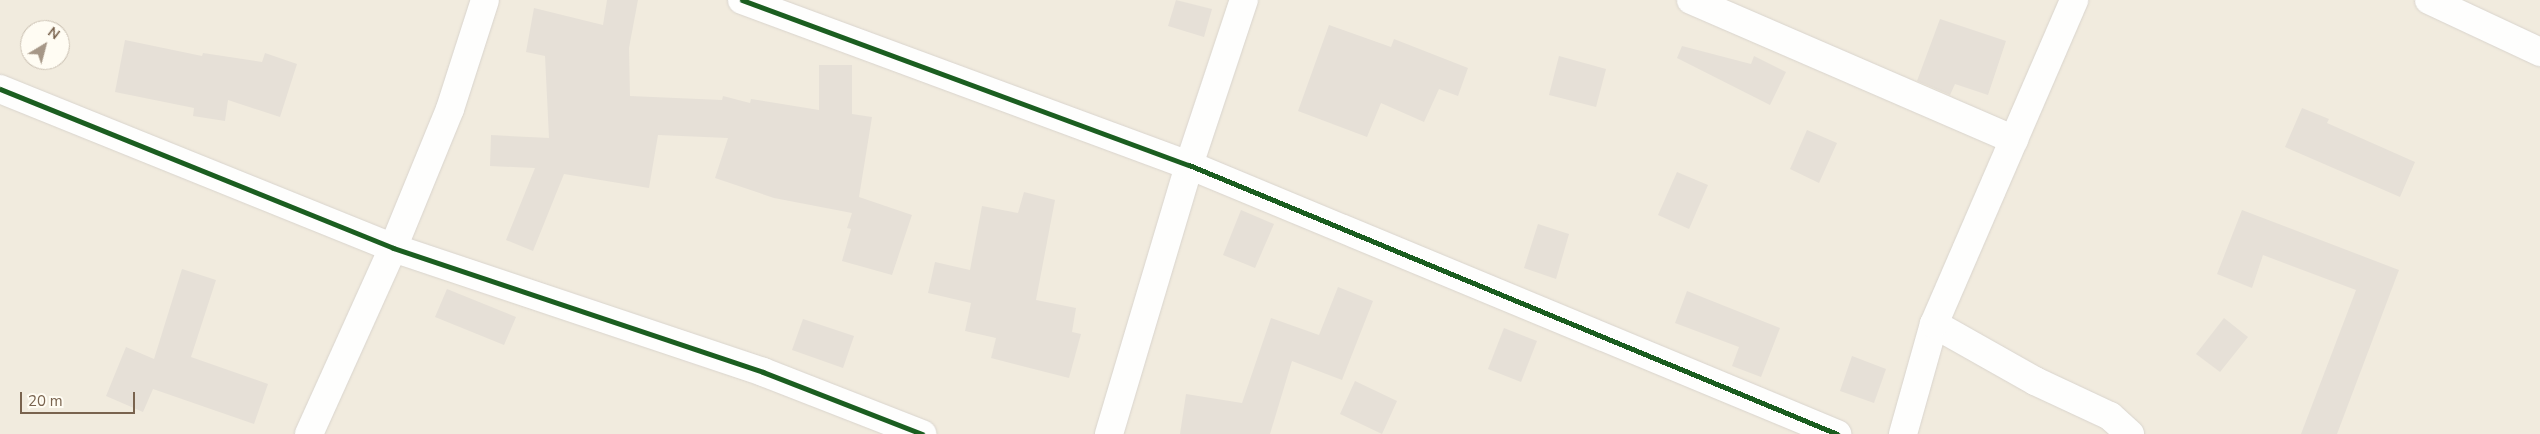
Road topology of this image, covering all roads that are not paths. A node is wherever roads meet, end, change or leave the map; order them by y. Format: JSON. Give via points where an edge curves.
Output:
{"nodes":[{"id":1,"x":485,"y":0,"type":"edge"},
{"id":2,"x":742,"y":0,"type":"edge"},
{"id":3,"x":1244,"y":0,"type":"edge"},
{"id":4,"x":1691,"y":0,"type":"edge"},
{"id":5,"x":2074,"y":0,"type":"edge"},
{"id":6,"x":2430,"y":0,"type":"edge"},
{"id":7,"x":2540,"y":52,"type":"edge"},
{"id":8,"x":0,"y":89,"type":"edge"},
{"id":9,"x":2014,"y":140,"type":"junction"},
{"id":10,"x":1189,"y":165,"type":"junction"},
{"id":11,"x":393,"y":248,"type":"junction"},
{"id":12,"x":1934,"y":324,"type":"junction"},
{"id":13,"x":308,"y":434,"type":"edge"},
{"id":14,"x":922,"y":434,"type":"edge"},
{"id":15,"x":1109,"y":434,"type":"edge"},
{"id":16,"x":1837,"y":434,"type":"edge"},
{"id":17,"x":1903,"y":434,"type":"edge"},
{"id":18,"x":2130,"y":434,"type":"edge"}],
"edges":[{"from":1,"to":11,"type":"street","via":[[450,109]]},
{"from":2,"to":10,"type":"street"},
{"from":3,"to":10,"type":"street"},
{"from":4,"to":9,"type":"street"},
{"from":5,"to":9,"type":"street"},
{"from":6,"to":7,"type":"street"},
{"from":8,"to":11,"type":"street"},
{"from":9,"to":12,"type":"street"},
{"from":10,"to":15,"type":"street"},
{"from":10,"to":16,"type":"street"},
{"from":11,"to":13,"type":"street"},
{"from":11,"to":14,"type":"street","via":[[763,372]]},
{"from":12,"to":17,"type":"street"},
{"from":12,"to":18,"type":"street","via":[[2035,381],[2110,416]]}]}
